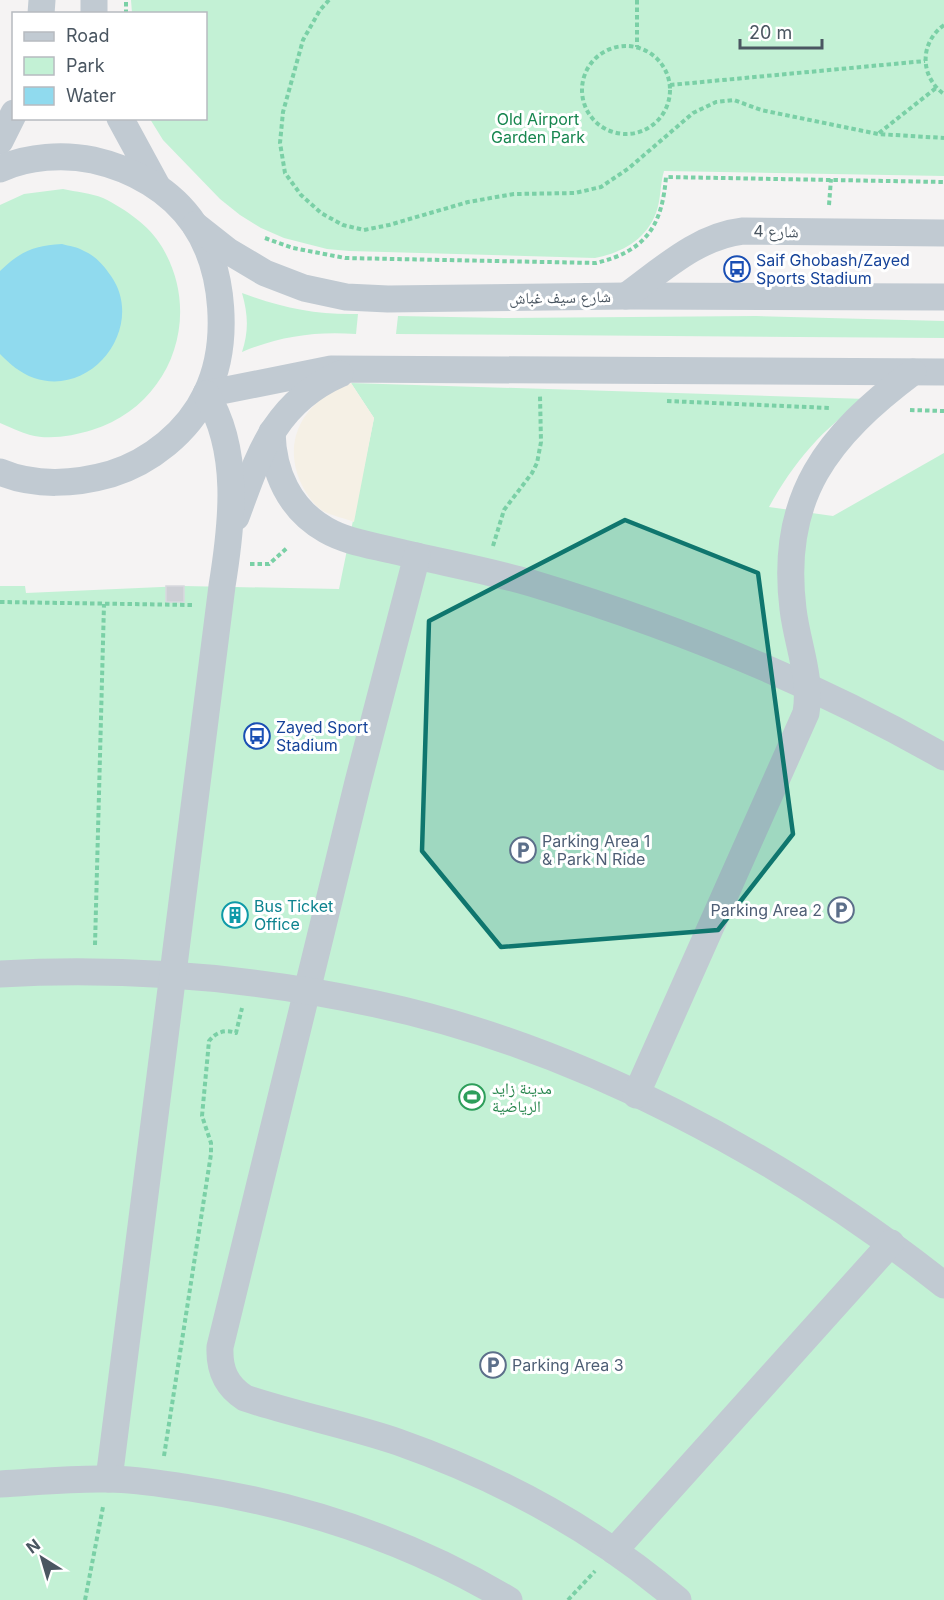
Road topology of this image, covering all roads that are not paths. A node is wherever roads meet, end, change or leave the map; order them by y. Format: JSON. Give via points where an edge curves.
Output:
{"nodes":[{"id":1,"x":12,"y":117,"type":"edge"},
{"id":2,"x":121,"y":120,"type":"edge"},
{"id":3,"x":0,"y":141,"type":"edge"},
{"id":4,"x":0,"y":169,"type":"edge"},
{"id":5,"x":157,"y":187,"type":"junction"},
{"id":6,"x":195,"y":225,"type":"junction"},
{"id":7,"x":944,"y":233,"type":"edge"},
{"id":8,"x":626,"y":296,"type":"junction"},
{"id":9,"x":944,"y":297,"type":"edge"},
{"id":10,"x":350,"y":369,"type":"junction"},
{"id":11,"x":913,"y":372,"type":"junction"},
{"id":12,"x":944,"y":372,"type":"edge"},
{"id":13,"x":206,"y":394,"type":"junction"},
{"id":14,"x":272,"y":432,"type":"junction"},
{"id":15,"x":0,"y":472,"type":"edge"},
{"id":16,"x":231,"y":529,"type":"junction"},
{"id":17,"x":417,"y":556,"type":"junction"},
{"id":18,"x":806,"y":687,"type":"junction"},
{"id":19,"x":944,"y":757,"type":"edge"},
{"id":20,"x":0,"y":974,"type":"edge"},
{"id":21,"x":172,"y":974,"type":"junction"},
{"id":22,"x":308,"y":990,"type":"junction"},
{"id":23,"x":636,"y":1095,"type":"junction"},
{"id":24,"x":891,"y":1244,"type":"junction"},
{"id":25,"x":944,"y":1285,"type":"edge"},
{"id":26,"x":109,"y":1479,"type":"junction"},
{"id":27,"x":0,"y":1484,"type":"edge"},
{"id":28,"x":614,"y":1551,"type":"junction"},
{"id":29,"x":509,"y":1600,"type":"edge"},
{"id":30,"x":678,"y":1600,"type":"edge"}],
"edges":[{"from":1,"to":3,"type":"street"},
{"from":2,"to":5,"type":"street"},
{"from":4,"to":5,"type":"street","via":[[30,159],[84,158],[110,164]]},
{"from":5,"to":6,"type":"street"},
{"from":6,"to":8,"type":"street","name":"شارع سيف غباش","via":[[228,252],[265,273],[304,288],[346,297]]},
{"from":6,"to":13,"type":"street","via":[[213,267],[220,303],[218,358]]},
{"from":7,"to":8,"type":"street","name":"شارع 4","via":[[728,232],[698,245]]},
{"from":8,"to":9,"type":"street","name":"شارع سيف غباش"},
{"from":10,"to":11,"type":"street"},
{"from":10,"to":13,"type":"street","via":[[313,372]]},
{"from":10,"to":14,"type":"street","via":[[314,388]]},
{"from":11,"to":12,"type":"street"},
{"from":11,"to":18,"type":"street","via":[[850,424],[808,484],[790,562],[793,613]]},
{"from":13,"to":15,"type":"street","via":[[171,440],[121,471],[64,483]]},
{"from":13,"to":16,"type":"street","via":[[228,447]]},
{"from":14,"to":16,"type":"street"},
{"from":14,"to":17,"type":"street","via":[[281,483],[301,511],[326,530],[350,540]]},
{"from":16,"to":21,"type":"street"},
{"from":17,"to":18,"type":"street","via":[[487,570],[566,594],[731,654]]},
{"from":17,"to":22,"type":"street"},
{"from":18,"to":19,"type":"street"},
{"from":18,"to":23,"type":"street","via":[[803,721]]},
{"from":20,"to":21,"type":"street","via":[[94,970]]},
{"from":21,"to":22,"type":"street"},
{"from":21,"to":26,"type":"street"},
{"from":22,"to":23,"type":"street","via":[[447,1022],[515,1044]]},
{"from":22,"to":28,"type":"street","via":[[220,1347],[220,1365],[227,1382],[245,1398],[397,1442],[454,1464],[509,1489]]},
{"from":23,"to":24,"type":"street","via":[[767,1163]]},
{"from":24,"to":25,"type":"street"},
{"from":24,"to":28,"type":"street"},
{"from":26,"to":27,"type":"street"},
{"from":26,"to":29,"type":"street","via":[[228,1494],[296,1510],[426,1557]]},
{"from":28,"to":30,"type":"street"}]}
